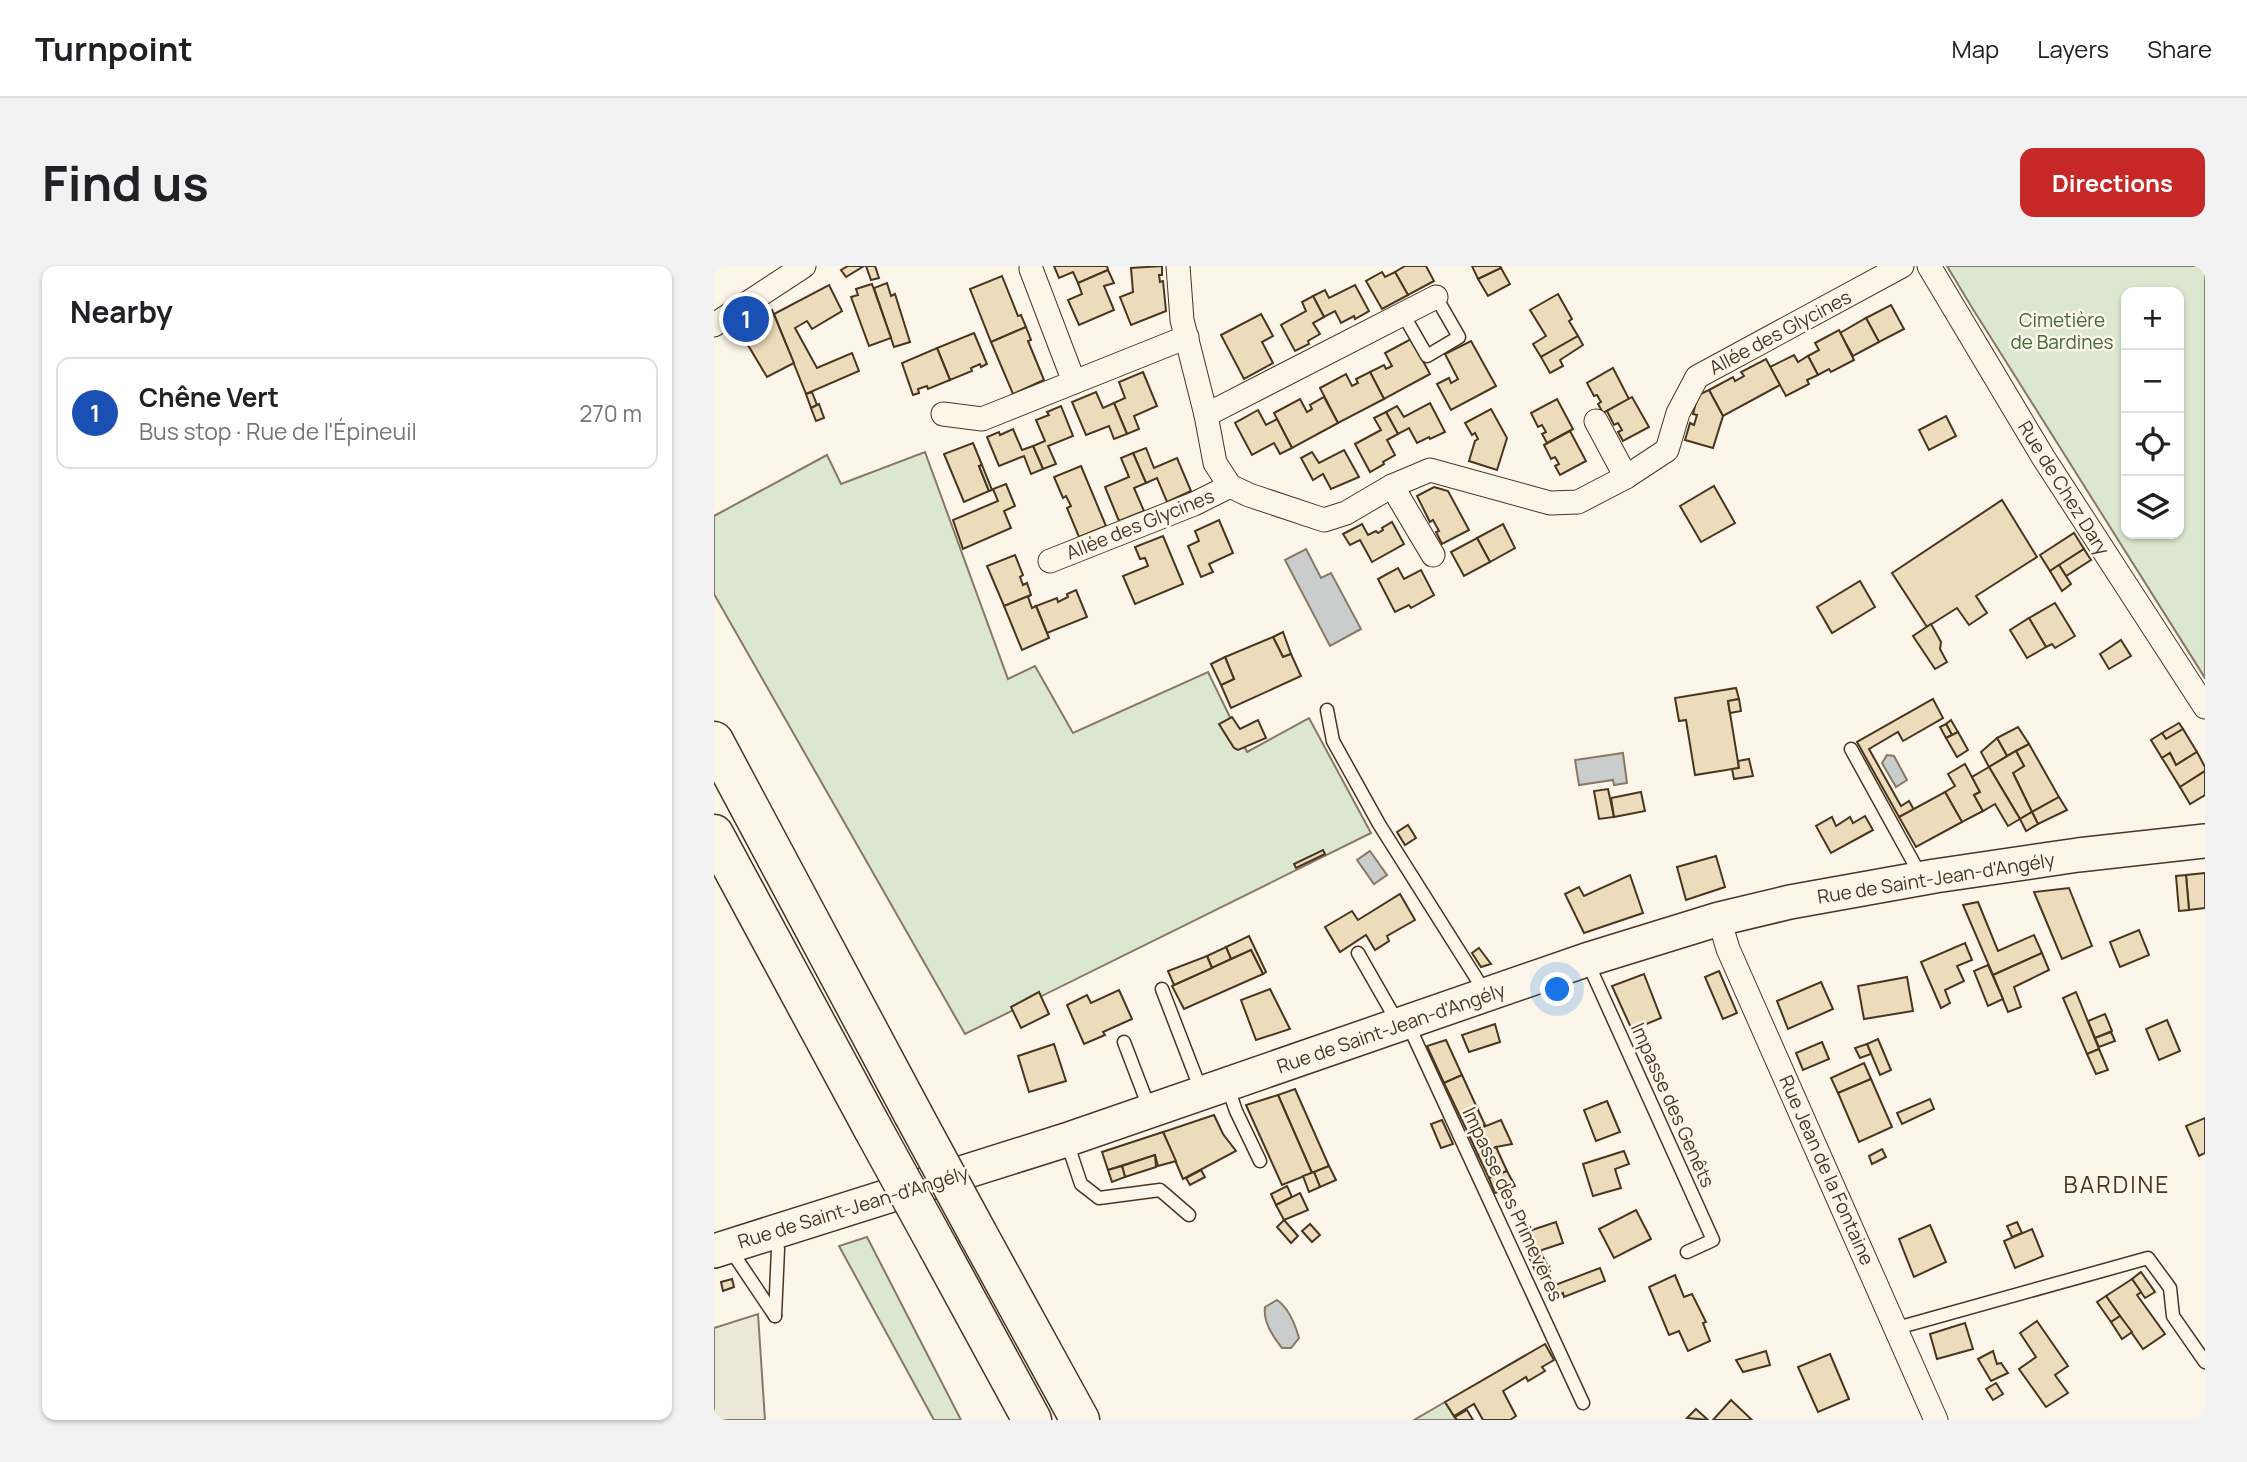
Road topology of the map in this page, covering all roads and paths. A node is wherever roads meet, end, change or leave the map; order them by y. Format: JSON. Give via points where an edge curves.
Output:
{"nodes":[{"id":1,"x":804,"y":266,"type":"edge"},
{"id":2,"x":1178,"y":266,"type":"edge"},
{"id":3,"x":1902,"y":266,"type":"edge"},
{"id":4,"x":1929,"y":266,"type":"edge"},
{"id":5,"x":1031,"y":269,"type":"dead end"},
{"id":6,"x":1436,"y":297,"type":"joint"},
{"id":7,"x":1403,"y":314,"type":"junction"},
{"id":8,"x":714,"y":325,"type":"edge"},
{"id":9,"x":1187,"y":337,"type":"junction"},
{"id":10,"x":1074,"y":382,"type":"junction"},
{"id":11,"x":943,"y":414,"type":"dead end"},
{"id":12,"x":1206,"y":415,"type":"junction"},
{"id":13,"x":1596,"y":421,"type":"dead end"},
{"id":14,"x":1626,"y":477,"type":"junction"},
{"id":15,"x":1230,"y":486,"type":"junction"},
{"id":16,"x":1392,"y":486,"type":"junction"},
{"id":17,"x":1433,"y":555,"type":"dead end"},
{"id":18,"x":1050,"y":561,"type":"dead end"},
{"id":19,"x":2205,"y":707,"type":"edge"},
{"id":20,"x":1327,"y":710,"type":"dead end"},
{"id":21,"x":714,"y":741,"type":"edge"},
{"id":22,"x":1851,"y":749,"type":"dead end"},
{"id":23,"x":714,"y":834,"type":"edge"},
{"id":24,"x":2205,"y":841,"type":"edge"},
{"id":25,"x":1922,"y":878,"type":"junction"},
{"id":26,"x":1718,"y":919,"type":"junction"},
{"id":27,"x":1358,"y":953,"type":"dead end"},
{"id":28,"x":1586,"y":960,"type":"junction"},
{"id":29,"x":1162,"y":989,"type":"dead end"},
{"id":30,"x":1486,"y":995,"type":"junction"},
{"id":31,"x":1403,"y":1024,"type":"junction"},
{"id":32,"x":1124,"y":1042,"type":"dead end"},
{"id":33,"x":1215,"y":1089,"type":"junction"},
{"id":34,"x":1150,"y":1112,"type":"junction"},
{"id":35,"x":1066,"y":1140,"type":"junction"},
{"id":36,"x":1261,"y":1161,"type":"dead end"},
{"id":37,"x":1189,"y":1215,"type":"dead end"},
{"id":38,"x":774,"y":1232,"type":"junction"},
{"id":39,"x":721,"y":1249,"type":"edge"},
{"id":40,"x":1687,"y":1252,"type":"dead end"},
{"id":41,"x":1897,"y":1328,"type":"junction"},
{"id":42,"x":2205,"y":1362,"type":"edge"},
{"id":43,"x":1583,"y":1403,"type":"dead end"},
{"id":44,"x":1032,"y":1420,"type":"edge"},
{"id":45,"x":1080,"y":1420,"type":"edge"},
{"id":46,"x":1936,"y":1420,"type":"edge"}],
"edges":[{"from":1,"to":8,"type":"street"},
{"from":2,"to":9,"type":"street","name":"Allée des Glycines"},
{"from":3,"to":14,"type":"street","name":"Allée des Glycines","via":[[1697,377],[1678,413],[1667,450]]},
{"from":4,"to":19,"type":"street","name":"Rue de Chez Dary","via":[[2043,457]]},
{"from":5,"to":10,"type":"street"},
{"from":6,"to":7,"type":"street"},
{"from":6,"to":7,"type":"lane","via":[[1459,337],[1427,356]]},
{"from":7,"to":12,"type":"street"},
{"from":9,"to":10,"type":"street"},
{"from":9,"to":12,"type":"street","name":"Allée des Glycines"},
{"from":10,"to":11,"type":"street","via":[[982,419]]},
{"from":12,"to":15,"type":"street","name":"Allée des Glycines","via":[[1215,463]]},
{"from":13,"to":14,"type":"street"},
{"from":14,"to":16,"type":"street","name":"Allée des Glycines","via":[[1578,502],[1550,503],[1430,470]]},
{"from":15,"to":16,"type":"street","name":"Allée des Glycines","via":[[1324,520],[1346,513]]},
{"from":15,"to":18,"type":"street","name":"Allée des Glycines"},
{"from":16,"to":17,"type":"street"},
{"from":20,"to":30,"type":"lane","via":[[1333,741],[1379,824]]},
{"from":21,"to":45,"type":"highway","bridge":true},
{"from":22,"to":25,"type":"lane"},
{"from":23,"to":44,"type":"highway","bridge":true},
{"from":24,"to":25,"type":"main road","name":"Rue de Saint-Jean-d'Angély"},
{"from":25,"to":26,"type":"main road","name":"Rue de Saint-Jean-d'Angély"},
{"from":26,"to":28,"type":"main road","name":"Rue de Saint-Jean-d'Angély"},
{"from":26,"to":41,"type":"street","name":"Rue Jean de la Fontaine"},
{"from":27,"to":31,"type":"lane","name":"Impasse des Primevères"},
{"from":28,"to":30,"type":"main road","name":"Rue de Saint-Jean-d'Angély"},
{"from":28,"to":40,"type":"lane","name":"Impasse des Genêts","via":[[1713,1240]]},
{"from":29,"to":33,"type":"lane"},
{"from":30,"to":31,"type":"main road","name":"Rue de Saint-Jean-d'Angély"},
{"from":31,"to":33,"type":"main road","name":"Rue de Saint-Jean-d'Angély"},
{"from":31,"to":43,"type":"lane","name":"Impasse des Primevères"},
{"from":32,"to":34,"type":"lane"},
{"from":33,"to":34,"type":"main road","name":"Rue de Saint-Jean-d'Angély"},
{"from":33,"to":36,"type":"lane","via":[[1237,1111]]},
{"from":34,"to":35,"type":"main road","name":"Rue de Saint-Jean-d'Angély"},
{"from":35,"to":37,"type":"lane","via":[[1081,1184],[1099,1198],[1160,1190]]},
{"from":35,"to":38,"type":"main road","name":"Rue de Saint-Jean-d'Angély"},
{"from":38,"to":39,"type":"main road","name":"Rue de Saint-Jean-d'Angély"},
{"from":38,"to":39,"type":"lane","via":[[778,1249],[775,1316]]},
{"from":41,"to":42,"type":"lane","via":[[2148,1258],[2170,1288],[2173,1317]]},
{"from":41,"to":46,"type":"street","name":"Rue Jean de la Fontaine"}]}
